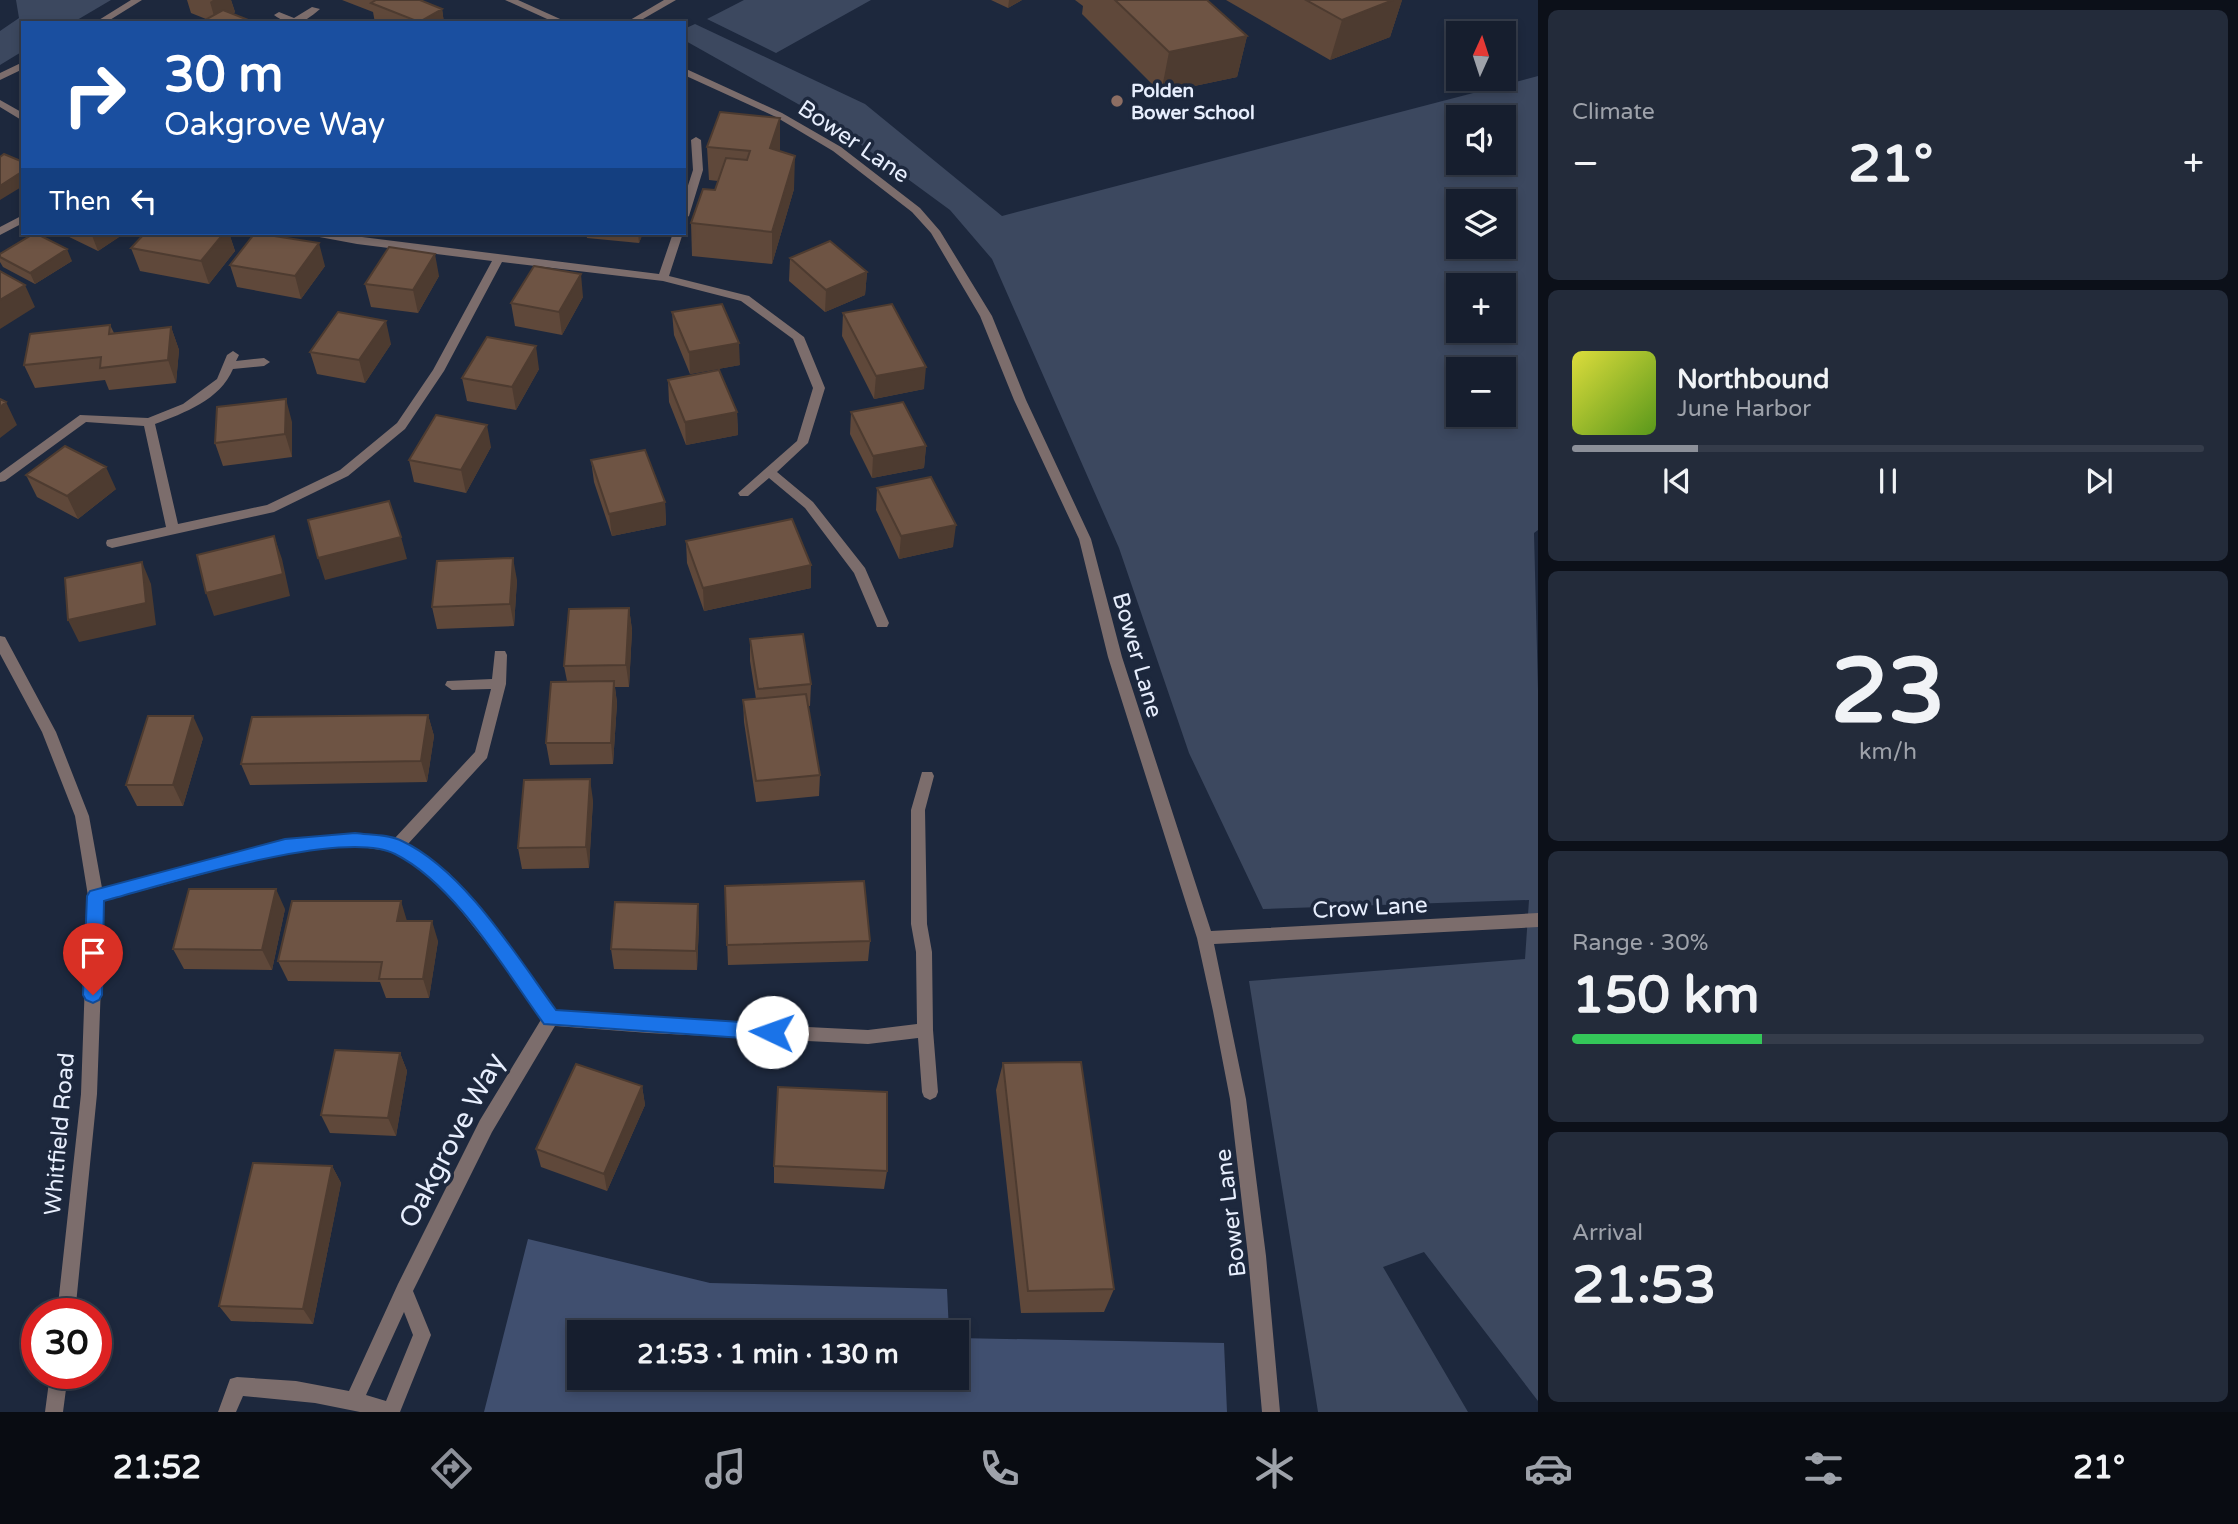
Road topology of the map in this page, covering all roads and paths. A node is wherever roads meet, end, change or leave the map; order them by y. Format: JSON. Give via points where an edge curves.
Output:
{"nodes":[{"id":1,"x":138,"y":0,"type":"edge"},
{"id":2,"x":510,"y":0,"type":"edge"},
{"id":3,"x":671,"y":0,"type":"edge"},
{"id":4,"x":315,"y":9,"type":"dead end"},
{"id":5,"x":279,"y":15,"type":"dead end"},
{"id":6,"x":101,"y":21,"type":"edge"},
{"id":7,"x":294,"y":21,"type":"edge"},
{"id":8,"x":297,"y":21,"type":"edge"},
{"id":9,"x":560,"y":21,"type":"edge"},
{"id":10,"x":633,"y":21,"type":"edge"},
{"id":11,"x":21,"y":66,"type":"edge"},
{"id":12,"x":686,"y":72,"type":"edge"},
{"id":13,"x":0,"y":77,"type":"edge"},
{"id":14,"x":0,"y":103,"type":"edge"},
{"id":15,"x":21,"y":117,"type":"edge"},
{"id":16,"x":696,"y":140,"type":"dead end"},
{"id":17,"x":686,"y":169,"type":"edge"},
{"id":18,"x":698,"y":170,"type":"junction"},
{"id":19,"x":686,"y":209,"type":"edge"},
{"id":20,"x":21,"y":220,"type":"edge"},
{"id":21,"x":0,"y":232,"type":"edge"},
{"id":22,"x":325,"y":235,"type":"edge"},
{"id":23,"x":677,"y":235,"type":"edge"},
{"id":24,"x":498,"y":259,"type":"junction"},
{"id":25,"x":663,"y":278,"type":"junction"},
{"id":26,"x":264,"y":362,"type":"dead end"},
{"id":27,"x":149,"y":422,"type":"junction"},
{"id":28,"x":769,"y":471,"type":"junction"},
{"id":29,"x":1,"y":478,"type":"edge"},
{"id":30,"x":744,"y":493,"type":"dead end"},
{"id":31,"x":173,"y":529,"type":"junction"},
{"id":32,"x":112,"y":543,"type":"dead end"},
{"id":33,"x":882,"y":623,"type":"dead end"},
{"id":34,"x":0,"y":641,"type":"edge"},
{"id":35,"x":500,"y":655,"type":"dead end"},
{"id":36,"x":499,"y":684,"type":"junction"},
{"id":37,"x":452,"y":685,"type":"dead end"},
{"id":38,"x":927,"y":776,"type":"dead end"},
{"id":39,"x":397,"y":846,"type":"junction"},
{"id":40,"x":96,"y":896,"type":"junction"},
{"id":41,"x":1538,"y":920,"type":"edge"},
{"id":42,"x":1205,"y":938,"type":"junction"},
{"id":43,"x":551,"y":1018,"type":"junction"},
{"id":44,"x":925,"y":1030,"type":"junction"},
{"id":45,"x":930,"y":1092,"type":"dead end"},
{"id":46,"x":404,"y":1290,"type":"junction"},
{"id":47,"x":68,"y":1298,"type":"edge"},
{"id":48,"x":57,"y":1389,"type":"edge"},
{"id":49,"x":355,"y":1399,"type":"junction"},
{"id":50,"x":54,"y":1412,"type":"edge"},
{"id":51,"x":227,"y":1412,"type":"edge"},
{"id":52,"x":1271,"y":1412,"type":"edge"}],
"edges":[{"from":1,"to":6,"type":"street"},
{"from":2,"to":9,"type":"street"},
{"from":3,"to":10,"type":"street"},
{"from":4,"to":8,"type":"street"},
{"from":5,"to":7,"type":"street"},
{"from":11,"to":13,"type":"street"},
{"from":12,"to":42,"type":"street","name":"Bower Lane","via":[[779,115],[838,149],[916,211],[958,267],[986,316],[1085,539],[1115,657]]},
{"from":14,"to":15,"type":"street"},
{"from":16,"to":18,"type":"street"},
{"from":17,"to":18,"type":"street"},
{"from":18,"to":19,"type":"street"},
{"from":20,"to":21,"type":"street"},
{"from":22,"to":24,"type":"street"},
{"from":23,"to":25,"type":"street"},
{"from":24,"to":25,"type":"street"},
{"from":24,"to":31,"type":"street","via":[[444,359],[401,426],[344,473],[270,509]]},
{"from":25,"to":28,"type":"street","via":[[745,298],[798,337],[819,388],[802,443]]},
{"from":26,"to":27,"type":"street","via":[[230,360],[222,381],[187,407]]},
{"from":27,"to":29,"type":"street","via":[[84,418]]},
{"from":27,"to":31,"type":"street"},
{"from":28,"to":30,"type":"street"},
{"from":28,"to":33,"type":"street","via":[[809,505],[860,571]]},
{"from":31,"to":32,"type":"street"},
{"from":34,"to":40,"type":"street","name":"Whitfield Road","via":[[49,732],[82,816]]},
{"from":35,"to":36,"type":"street"},
{"from":36,"to":37,"type":"street"},
{"from":36,"to":39,"type":"street","via":[[482,754]]},
{"from":38,"to":44,"type":"street","via":[[918,810]]},
{"from":39,"to":40,"type":"street","via":[[355,840],[285,846]]},
{"from":39,"to":43,"type":"street","via":[[444,878]]},
{"from":40,"to":47,"type":"street","name":"Whitfield Road","via":[[89,1094]]},
{"from":41,"to":42,"type":"street","name":"Crow Lane"},
{"from":42,"to":52,"type":"street","name":"Bower Lane","via":[[1238,1099]]},
{"from":43,"to":44,"type":"street","via":[[868,1037]]},
{"from":43,"to":46,"type":"street","name":"Oakgrove Way","via":[[486,1126]]},
{"from":44,"to":45,"type":"street"},
{"from":46,"to":49,"type":"street","name":"Oakgrove Way"},
{"from":46,"to":49,"type":"street","via":[[422,1335],[391,1412]]},
{"from":48,"to":50,"type":"street"},
{"from":49,"to":51,"type":"street","via":[[237,1386]]}]}
